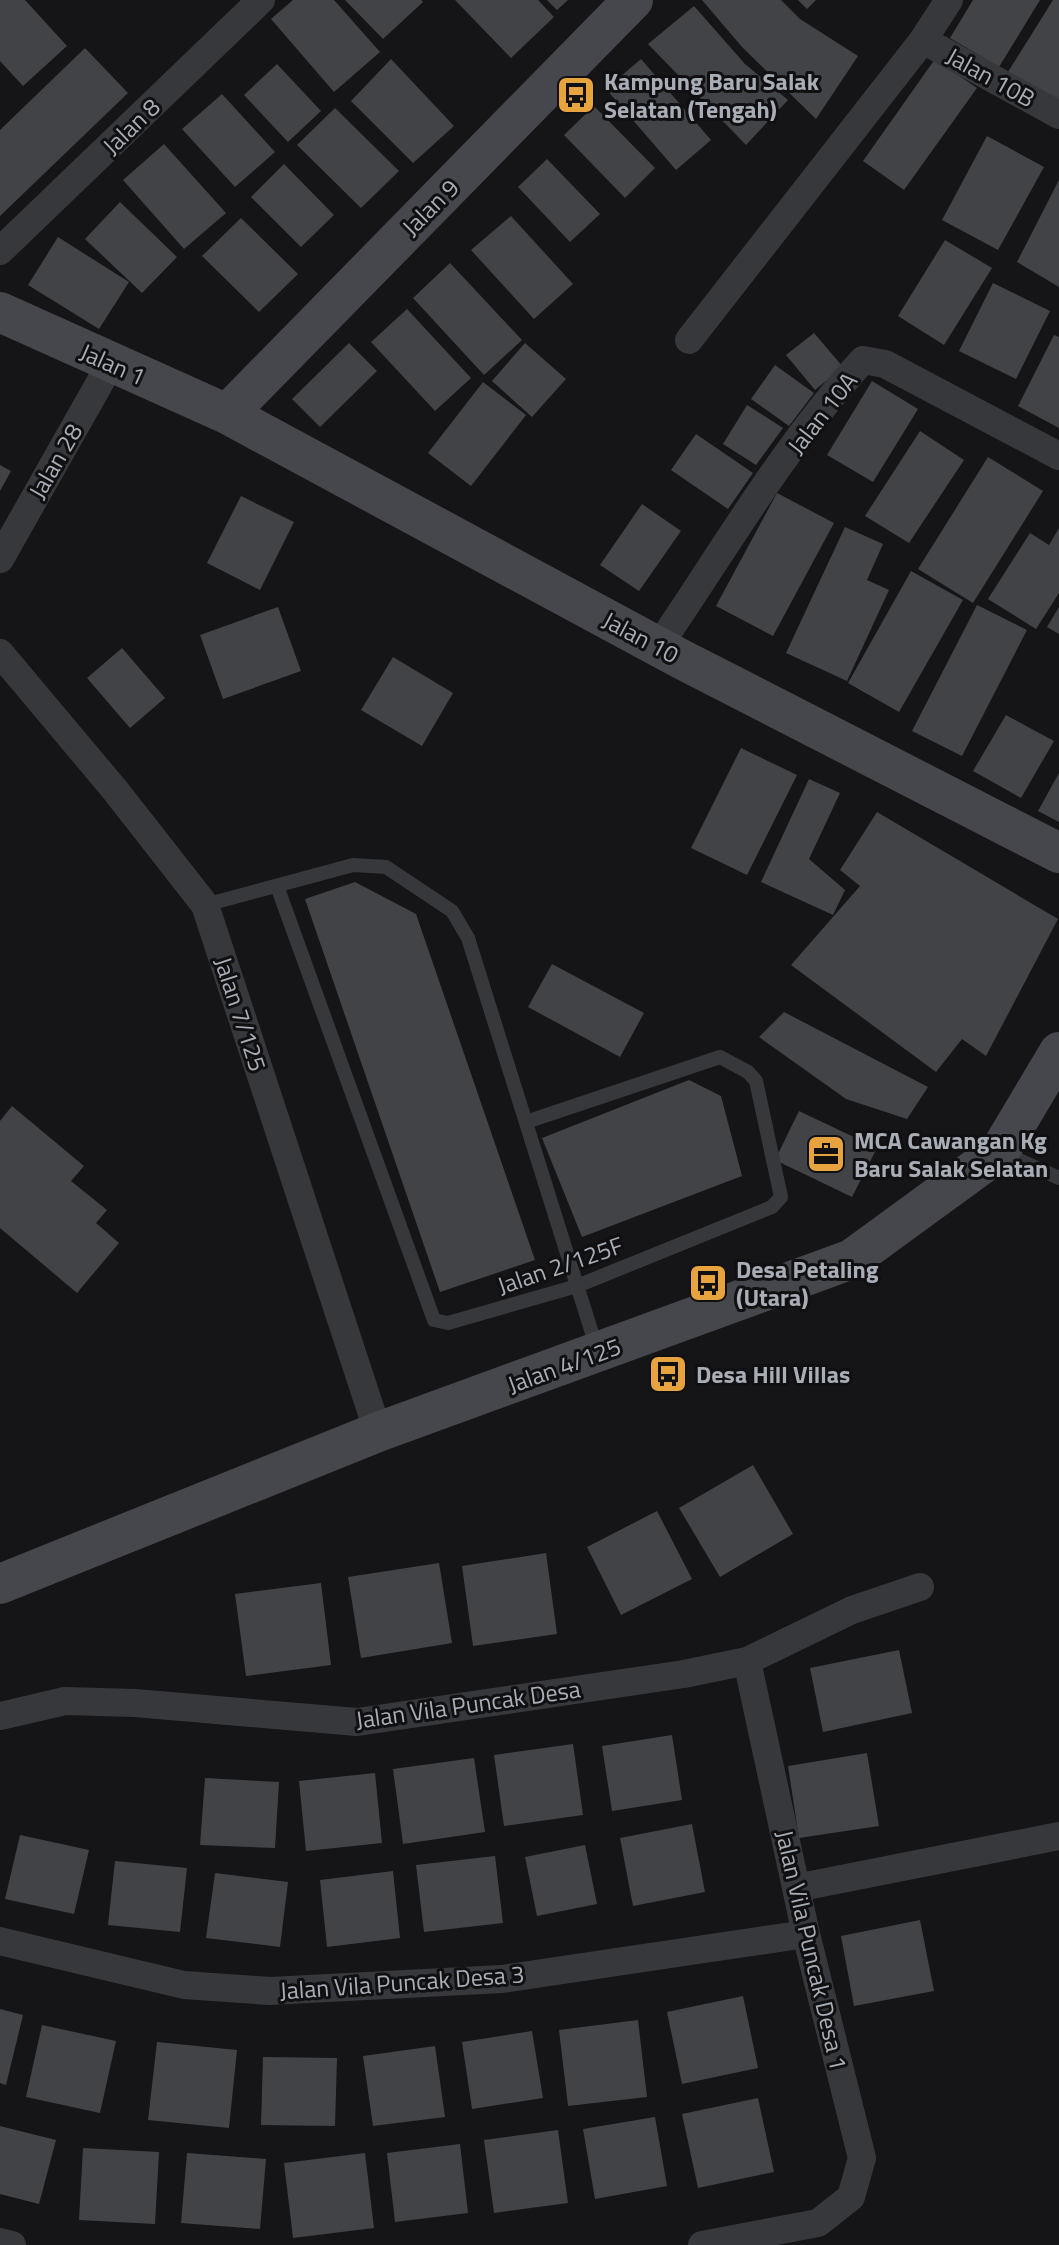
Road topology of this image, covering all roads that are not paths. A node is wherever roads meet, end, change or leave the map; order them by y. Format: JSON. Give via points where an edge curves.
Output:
{"nodes":[{"id":1,"x":261,"y":0,"type":"edge"},
{"id":2,"x":633,"y":0,"type":"edge"},
{"id":3,"x":949,"y":0,"type":"edge"},
{"id":4,"x":923,"y":40,"type":"junction"},
{"id":5,"x":1059,"y":115,"type":"edge"},
{"id":6,"x":0,"y":251,"type":"edge"},
{"id":7,"x":0,"y":312,"type":"edge"},
{"id":8,"x":689,"y":340,"type":"dead end"},
{"id":9,"x":111,"y":363,"type":"junction"},
{"id":10,"x":227,"y":414,"type":"junction"},
{"id":11,"x":1059,"y":456,"type":"edge"},
{"id":12,"x":0,"y":559,"type":"edge"},
{"id":13,"x":658,"y":647,"type":"junction"},
{"id":14,"x":0,"y":653,"type":"edge"},
{"id":15,"x":1059,"y":853,"type":"edge"},
{"id":16,"x":277,"y":886,"type":"junction"},
{"id":17,"x":205,"y":905,"type":"junction"},
{"id":18,"x":1059,"y":1052,"type":"edge"},
{"id":19,"x":526,"y":1122,"type":"junction"},
{"id":20,"x":1000,"y":1151,"type":"junction"},
{"id":21,"x":1059,"y":1178,"type":"edge"},
{"id":22,"x":577,"y":1286,"type":"junction"},
{"id":23,"x":598,"y":1353,"type":"junction"},
{"id":24,"x":378,"y":1432,"type":"junction"},
{"id":25,"x":0,"y":1584,"type":"edge"},
{"id":26,"x":920,"y":1587,"type":"dead end"},
{"id":27,"x":747,"y":1661,"type":"junction"},
{"id":28,"x":0,"y":1716,"type":"edge"},
{"id":29,"x":1059,"y":1836,"type":"edge"},
{"id":30,"x":796,"y":1888,"type":"junction"},
{"id":31,"x":806,"y":1934,"type":"junction"},
{"id":32,"x":0,"y":1941,"type":"edge"},
{"id":33,"x":0,"y":2242,"type":"edge"},
{"id":34,"x":12,"y":2245,"type":"edge"},
{"id":35,"x":702,"y":2245,"type":"edge"}],
"edges":[{"from":1,"to":6,"type":"street","name":"Jalan 8"},
{"from":2,"to":10,"type":"street","name":"Jalan 9"},
{"from":3,"to":4,"type":"street"},
{"from":4,"to":5,"type":"street","name":"Jalan 10B"},
{"from":4,"to":8,"type":"street"},
{"from":7,"to":9,"type":"street","name":"Jalan 1"},
{"from":9,"to":10,"type":"street","name":"Jalan 1"},
{"from":9,"to":12,"type":"street","name":"Jalan 28"},
{"from":10,"to":13,"type":"street","name":"Jalan 10"},
{"from":11,"to":13,"type":"street","name":"Jalan 10A","via":[[885,364],[863,360],[794,445]]},
{"from":13,"to":15,"type":"street","name":"Jalan 10"},
{"from":14,"to":17,"type":"street","name":"Jalan 7/125"},
{"from":16,"to":17,"type":"lane"},
{"from":16,"to":19,"type":"lane","via":[[353,865],[386,867],[452,911],[468,938]]},
{"from":16,"to":22,"type":"lane","name":"Jalan 2/125F","via":[[434,1320],[448,1323]]},
{"from":17,"to":24,"type":"street","name":"Jalan 7/125"},
{"from":18,"to":20,"type":"street","name":"Jalan 4/125"},
{"from":19,"to":22,"type":"lane"},
{"from":19,"to":22,"type":"lane","name":"Jalan 2/125F","via":[[714,1058],[748,1072],[756,1081],[781,1191],[778,1203]]},
{"from":20,"to":21,"type":"lane"},
{"from":20,"to":23,"type":"street","name":"Jalan 4/125","via":[[852,1259]]},
{"from":22,"to":23,"type":"lane"},
{"from":23,"to":24,"type":"street","name":"Jalan 4/125"},
{"from":24,"to":25,"type":"street","name":"Jalan 4/125"},
{"from":26,"to":27,"type":"street","name":"Jalan Vila Puncak Desa","via":[[852,1610]]},
{"from":27,"to":28,"type":"street","name":"Jalan Vila Puncak Desa","via":[[357,1722],[65,1701]]},
{"from":27,"to":30,"type":"street","name":"Jalan Vila Puncak Desa 1"},
{"from":29,"to":30,"type":"street"},
{"from":30,"to":31,"type":"street","name":"Jalan Vila Puncak Desa 1"},
{"from":31,"to":32,"type":"street","name":"Jalan Vila Puncak Desa 3","via":[[502,1979],[270,1991],[184,1985]]},
{"from":31,"to":35,"type":"street","name":"Jalan Vila Puncak Desa 1","via":[[862,2158],[851,2197],[818,2223]]},
{"from":33,"to":34,"type":"street"}]}
